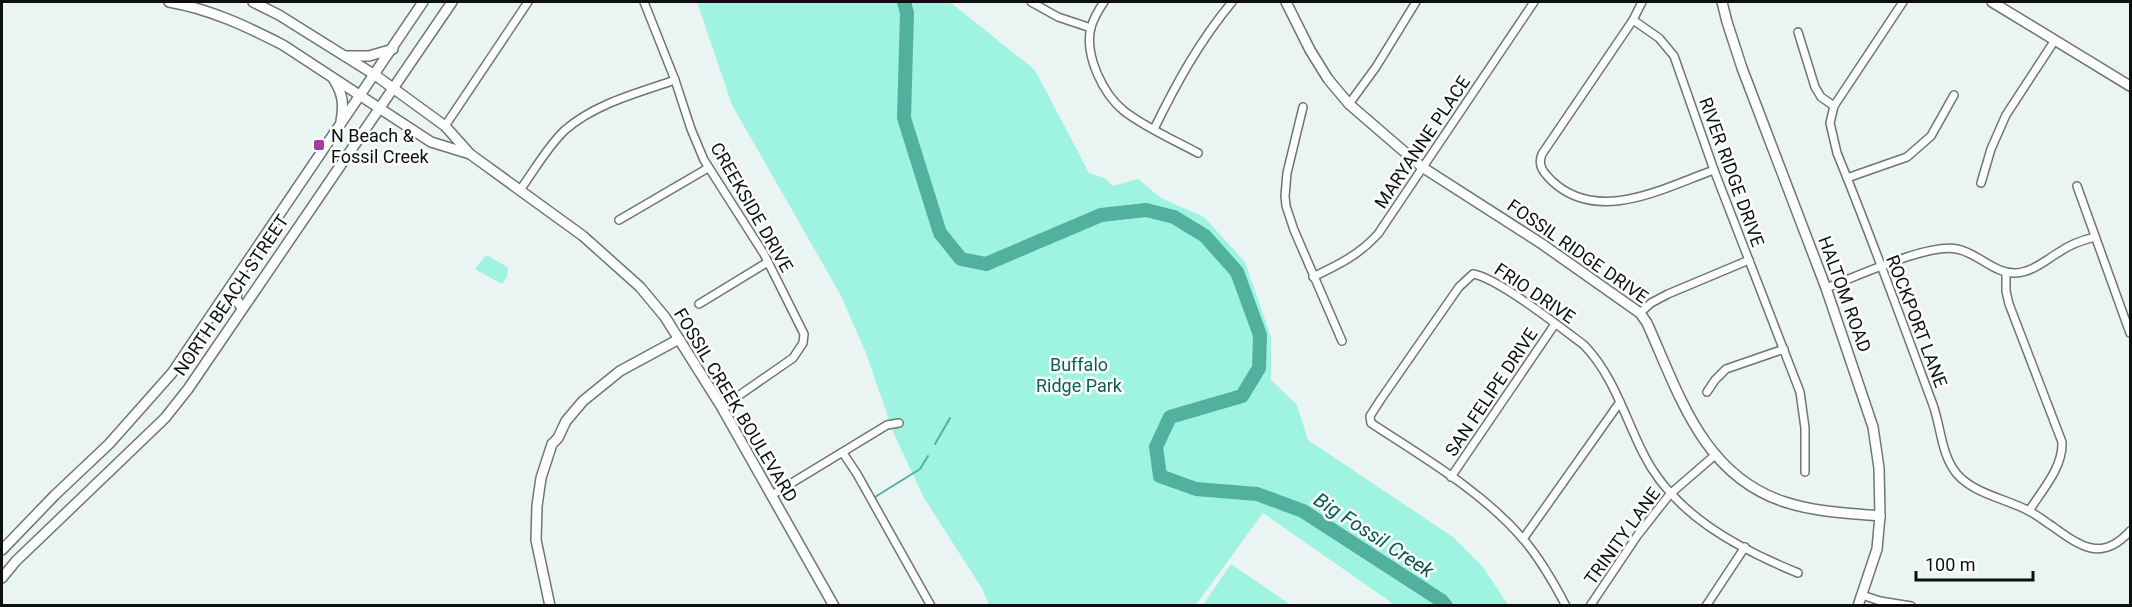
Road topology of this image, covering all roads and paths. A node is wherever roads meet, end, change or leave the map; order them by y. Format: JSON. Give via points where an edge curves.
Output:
{"nodes":[{"id":1,"x":169,"y":2,"type":"edge"},
{"id":2,"x":253,"y":2,"type":"edge"},
{"id":3,"x":423,"y":2,"type":"edge"},
{"id":4,"x":452,"y":2,"type":"edge"},
{"id":5,"x":528,"y":2,"type":"edge"},
{"id":6,"x":644,"y":2,"type":"edge"},
{"id":7,"x":1031,"y":2,"type":"edge"},
{"id":8,"x":1104,"y":2,"type":"edge"},
{"id":9,"x":1232,"y":2,"type":"edge"},
{"id":10,"x":1286,"y":2,"type":"edge"},
{"id":11,"x":1416,"y":2,"type":"edge"},
{"id":12,"x":1534,"y":2,"type":"edge"},
{"id":13,"x":1642,"y":2,"type":"edge"},
{"id":14,"x":1722,"y":2,"type":"edge"},
{"id":15,"x":1903,"y":2,"type":"edge"},
{"id":16,"x":1992,"y":2,"type":"edge"},
{"id":17,"x":1633,"y":20,"type":"junction"},
{"id":18,"x":1091,"y":28,"type":"junction"},
{"id":19,"x":1798,"y":32,"type":"dead end"},
{"id":20,"x":2055,"y":40,"type":"junction"},
{"id":21,"x":393,"y":49,"type":"junction"},
{"id":22,"x":344,"y":56,"type":"junction"},
{"id":23,"x":375,"y":75,"type":"junction"},
{"id":24,"x":330,"y":76,"type":"junction"},
{"id":25,"x":675,"y":80,"type":"junction"},
{"id":26,"x":2130,"y":86,"type":"edge"},
{"id":27,"x":392,"y":87,"type":"junction"},
{"id":28,"x":361,"y":95,"type":"junction"},
{"id":29,"x":1954,"y":95,"type":"dead end"},
{"id":30,"x":1349,"y":104,"type":"junction"},
{"id":31,"x":1834,"y":106,"type":"junction"},
{"id":32,"x":379,"y":107,"type":"junction"},
{"id":33,"x":1303,"y":107,"type":"dead end"},
{"id":34,"x":341,"y":124,"type":"junction"},
{"id":35,"x":445,"y":126,"type":"junction"},
{"id":36,"x":1154,"y":129,"type":"junction"},
{"id":37,"x":1198,"y":153,"type":"dead end"},
{"id":38,"x":470,"y":154,"type":"junction"},
{"id":39,"x":1422,"y":167,"type":"junction"},
{"id":40,"x":708,"y":168,"type":"junction"},
{"id":41,"x":1714,"y":170,"type":"junction"},
{"id":42,"x":1847,"y":178,"type":"junction"},
{"id":43,"x":1981,"y":183,"type":"dead end"},
{"id":44,"x":2077,"y":186,"type":"dead end"},
{"id":45,"x":520,"y":190,"type":"junction"},
{"id":46,"x":619,"y":220,"type":"dead end"},
{"id":47,"x":2095,"y":237,"type":"junction"},
{"id":48,"x":1749,"y":260,"type":"junction"},
{"id":49,"x":768,"y":262,"type":"junction"},
{"id":50,"x":1881,"y":267,"type":"junction"},
{"id":51,"x":2006,"y":272,"type":"junction"},
{"id":52,"x":240,"y":273,"type":"junction"},
{"id":53,"x":1313,"y":277,"type":"junction"},
{"id":54,"x":1826,"y":288,"type":"junction"},
{"id":55,"x":699,"y":304,"type":"dead end"},
{"id":56,"x":242,"y":308,"type":"junction"},
{"id":57,"x":1640,"y":313,"type":"junction"},
{"id":58,"x":1555,"y":324,"type":"junction"},
{"id":59,"x":2130,"y":333,"type":"edge"},
{"id":60,"x":679,"y":339,"type":"junction"},
{"id":61,"x":1341,"y":341,"type":"dead end"},
{"id":62,"x":1784,"y":349,"type":"junction"},
{"id":63,"x":1707,"y":392,"type":"dead end"},
{"id":64,"x":1620,"y":402,"type":"junction"},
{"id":65,"x":721,"y":406,"type":"junction"},
{"id":66,"x":898,"y":423,"type":"dead end"},
{"id":67,"x":843,"y":453,"type":"junction"},
{"id":68,"x":1714,"y":456,"type":"junction"},
{"id":69,"x":1805,"y":472,"type":"dead end"},
{"id":70,"x":1451,"y":477,"type":"junction"},
{"id":71,"x":1670,"y":494,"type":"junction"},
{"id":72,"x":772,"y":495,"type":"junction"},
{"id":73,"x":2029,"y":511,"type":"junction"},
{"id":74,"x":1880,"y":516,"type":"junction"},
{"id":75,"x":2130,"y":531,"type":"edge"},
{"id":76,"x":1523,"y":539,"type":"junction"},
{"id":77,"x":1745,"y":547,"type":"junction"},
{"id":78,"x":2,"y":550,"type":"edge"},
{"id":79,"x":2,"y":555,"type":"edge"},
{"id":80,"x":12,"y":566,"type":"junction"},
{"id":81,"x":1798,"y":573,"type":"dead end"},
{"id":82,"x":2,"y":578,"type":"edge"},
{"id":83,"x":1862,"y":595,"type":"junction"},
{"id":84,"x":549,"y":606,"type":"edge"},
{"id":85,"x":834,"y":606,"type":"edge"},
{"id":86,"x":931,"y":606,"type":"edge"},
{"id":87,"x":1566,"y":606,"type":"edge"},
{"id":88,"x":1590,"y":606,"type":"edge"},
{"id":89,"x":1706,"y":606,"type":"edge"},
{"id":90,"x":1858,"y":606,"type":"edge"},
{"id":91,"x":1911,"y":606,"type":"edge"}],
"edges":[{"from":1,"to":24,"type":"main road","name":"FOSSIL CREEK BOULEVARD","via":[[231,19],[283,45]]},
{"from":2,"to":22,"type":"main road","name":"FOSSIL CREEK BOULEVARD"},
{"from":3,"to":21,"type":"main road","name":"NORTH BEACH STREET"},
{"from":4,"to":27,"type":"main road","name":"NORTH BEACH STREET"},
{"from":5,"to":35,"type":"street"},
{"from":6,"to":25,"type":"street","name":"CREEKSIDE DRIVE"},
{"from":7,"to":18,"type":"street","via":[[1058,17]]},
{"from":8,"to":18,"type":"street"},
{"from":9,"to":36,"type":"street","via":[[1210,28],[1180,76]]},
{"from":10,"to":30,"type":"main road","name":"FOSSIL RIDGE DRIVE","via":[[1310,50]]},
{"from":11,"to":30,"type":"street"},
{"from":12,"to":39,"type":"street","name":"MARYANNE PLACE"},
{"from":13,"to":17,"type":"street"},
{"from":14,"to":54,"type":"main road","name":"HALTOM ROAD","via":[[1742,68]]},
{"from":15,"to":31,"type":"street"},
{"from":16,"to":20,"type":"main road"},
{"from":17,"to":41,"type":"street","name":"RIVER RIDGE DRIVE","via":[[1659,38],[1674,56]]},
{"from":17,"to":41,"type":"street","via":[[1542,154],[1540,167],[1555,184],[1572,194],[1607,202],[1633,199]]},
{"from":18,"to":36,"type":"street","via":[[1095,66],[1107,92],[1125,111]]},
{"from":19,"to":31,"type":"street","via":[[1815,87]]},
{"from":20,"to":26,"type":"main road"},
{"from":20,"to":43,"type":"street","via":[[2006,115]]},
{"from":21,"to":22,"type":"main road","via":[[369,56]]},
{"from":21,"to":23,"type":"main road","name":"NORTH BEACH STREET"},
{"from":22,"to":23,"type":"main road","name":"FOSSIL CREEK BOULEVARD"},
{"from":23,"to":27,"type":"main road","name":"FOSSIL CREEK BOULEVARD"},
{"from":23,"to":28,"type":"main road","name":"NORTH BEACH STREET"},
{"from":24,"to":28,"type":"main road","name":"FOSSIL CREEK BOULEVARD"},
{"from":24,"to":34,"type":"main road","via":[[343,100]]},
{"from":25,"to":40,"type":"street","name":"CREEKSIDE DRIVE"},
{"from":25,"to":45,"type":"street","via":[[586,114],[555,142]]},
{"from":27,"to":32,"type":"main road","name":"NORTH BEACH STREET"},
{"from":27,"to":35,"type":"main road","name":"FOSSIL CREEK BOULEVARD"},
{"from":28,"to":32,"type":"main road","name":"FOSSIL CREEK BOULEVARD"},
{"from":28,"to":34,"type":"main road","name":"NORTH BEACH STREET"},
{"from":29,"to":42,"type":"street","via":[[1931,136],[1907,157]]},
{"from":30,"to":39,"type":"main road","name":"FOSSIL RIDGE DRIVE"},
{"from":31,"to":42,"type":"street","name":"ROCKPORT LANE","via":[[1830,123]]},
{"from":32,"to":38,"type":"main road","name":"FOSSIL CREEK BOULEVARD","via":[[431,142]]},
{"from":32,"to":56,"type":"main road","name":"NORTH BEACH STREET"},
{"from":33,"to":53,"type":"street","via":[[1285,196]]},
{"from":34,"to":52,"type":"main road","name":"NORTH BEACH STREET"},
{"from":35,"to":38,"type":"main road","name":"FOSSIL CREEK BOULEVARD"},
{"from":36,"to":37,"type":"street"},
{"from":38,"to":45,"type":"main road","name":"FOSSIL CREEK BOULEVARD"},
{"from":39,"to":53,"type":"street","name":"MARYANNE PLACE","via":[[1368,245],[1349,260]]},
{"from":39,"to":57,"type":"main road","name":"FOSSIL RIDGE DRIVE"},
{"from":40,"to":46,"type":"street"},
{"from":40,"to":49,"type":"street","name":"CREEKSIDE DRIVE"},
{"from":41,"to":48,"type":"street","name":"RIVER RIDGE DRIVE"},
{"from":42,"to":50,"type":"street","name":"ROCKPORT LANE"},
{"from":44,"to":47,"type":"street"},
{"from":45,"to":60,"type":"main road","name":"FOSSIL CREEK BOULEVARD","via":[[616,264],[646,294]]},
{"from":47,"to":51,"type":"street","via":[[2062,250],[2027,271]]},
{"from":47,"to":59,"type":"street"},
{"from":48,"to":57,"type":"street","via":[[1668,294]]},
{"from":48,"to":62,"type":"street","name":"RIVER RIDGE DRIVE"},
{"from":49,"to":55,"type":"street"},
{"from":49,"to":65,"type":"street","name":"CREEKSIDE DRIVE","via":[[804,334],[803,343],[797,354]]},
{"from":50,"to":51,"type":"street","via":[[1932,249],[1948,248],[1971,253]]},
{"from":50,"to":54,"type":"street"},
{"from":50,"to":73,"type":"street","name":"ROCKPORT LANE","via":[[1934,409],[1949,461],[1966,482]]},
{"from":51,"to":73,"type":"street","via":[[2010,304],[2062,442],[2057,467]]},
{"from":52,"to":56,"type":"main road","via":[[236,299]]},
{"from":52,"to":78,"type":"main road","name":"NORTH BEACH STREET","via":[[172,374],[109,444]]},
{"from":53,"to":61,"type":"street"},
{"from":54,"to":74,"type":"main road","name":"HALTOM ROAD","via":[[1873,427]]},
{"from":56,"to":80,"type":"main road","name":"NORTH BEACH STREET","via":[[165,418]]},
{"from":57,"to":68,"type":"main road","name":"FOSSIL RIDGE DRIVE","via":[[1691,420]]},
{"from":58,"to":64,"type":"street","name":"FRIO DRIVE","via":[[1593,354]]},
{"from":58,"to":70,"type":"street","name":"SAN FELIPE DRIVE"},
{"from":58,"to":70,"type":"street","name":"FRIO DRIVE","via":[[1497,284],[1473,274],[1459,287],[1381,399],[1370,416],[1371,423]]},
{"from":60,"to":65,"type":"main road","name":"FOSSIL CREEK BOULEVARD"},
{"from":60,"to":84,"type":"main road","via":[[620,371],[583,400],[552,444],[541,478],[536,540]]},
{"from":62,"to":63,"type":"street","via":[[1726,369]]},
{"from":62,"to":69,"type":"street","name":"RIVER RIDGE DRIVE","via":[[1804,409]]},
{"from":64,"to":71,"type":"street","name":"FRIO DRIVE","via":[[1651,469]]},
{"from":64,"to":76,"type":"street"},
{"from":65,"to":72,"type":"main road","name":"FOSSIL CREEK BOULEVARD"},
{"from":66,"to":67,"type":"street","via":[[887,425]]},
{"from":67,"to":72,"type":"street"},
{"from":67,"to":86,"type":"street"},
{"from":68,"to":71,"type":"street","name":"TRINITY LANE"},
{"from":68,"to":74,"type":"main road","name":"FOSSIL RIDGE DRIVE","via":[[1768,496],[1799,506]]},
{"from":70,"to":76,"type":"street","via":[[1484,501]]},
{"from":71,"to":77,"type":"street","name":"FRIO DRIVE","via":[[1702,522]]},
{"from":71,"to":88,"type":"street","name":"TRINITY LANE"},
{"from":72,"to":85,"type":"main road","name":"FOSSIL CREEK BOULEVARD"},
{"from":73,"to":75,"type":"street","name":"ROCKPORT LANE","via":[[2086,548],[2112,547]]},
{"from":74,"to":83,"type":"main road","name":"HALTOM ROAD","via":[[1877,549]]},
{"from":76,"to":87,"type":"street"},
{"from":77,"to":81,"type":"street","name":"FRIO DRIVE"},
{"from":77,"to":89,"type":"street"},
{"from":79,"to":80,"type":"main road"},
{"from":80,"to":82,"type":"main road","name":"NORTH BEACH STREET"},
{"from":83,"to":90,"type":"main road","name":"HALTOM ROAD"},
{"from":83,"to":91,"type":"street"}]}
